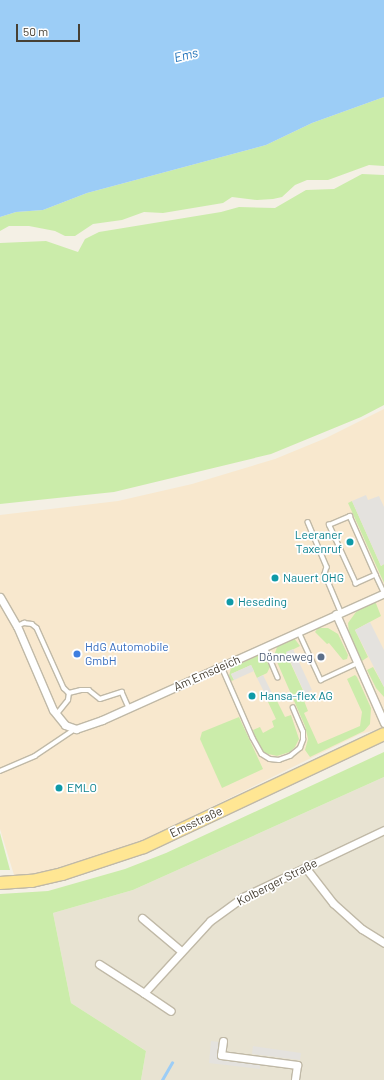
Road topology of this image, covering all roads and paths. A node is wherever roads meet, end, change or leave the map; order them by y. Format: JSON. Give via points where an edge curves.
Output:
{"nodes":[{"id":1,"x":308,"y":522,"type":"dead end"},
{"id":2,"x":376,"y":575,"type":"junction"},
{"id":3,"x":384,"y":592,"type":"edge"},
{"id":4,"x":0,"y":597,"type":"edge"},
{"id":5,"x":338,"y":613,"type":"junction"},
{"id":6,"x":16,"y":626,"type":"junction"},
{"id":7,"x":298,"y":631,"type":"junction"},
{"id":8,"x":265,"y":647,"type":"junction"},
{"id":9,"x":358,"y":663,"type":"junction"},
{"id":10,"x":222,"y":667,"type":"junction"},
{"id":11,"x":278,"y":677,"type":"dead end"},
{"id":12,"x":69,"y":693,"type":"junction"},
{"id":13,"x":129,"y":708,"type":"junction"},
{"id":14,"x":293,"y":708,"type":"dead end"},
{"id":15,"x":56,"y":715,"type":"junction"},
{"id":16,"x":384,"y":723,"type":"edge"},
{"id":17,"x":76,"y":729,"type":"junction"},
{"id":18,"x":384,"y":734,"type":"edge"},
{"id":19,"x":0,"y":771,"type":"edge"},
{"id":20,"x":384,"y":830,"type":"edge"},
{"id":21,"x":305,"y":867,"type":"junction"},
{"id":22,"x":0,"y":883,"type":"edge"},
{"id":23,"x":142,"y":918,"type":"dead end"},
{"id":24,"x":384,"y":943,"type":"edge"},
{"id":25,"x":182,"y":951,"type":"junction"},
{"id":26,"x":99,"y":964,"type":"dead end"},
{"id":27,"x":144,"y":993,"type":"junction"},
{"id":28,"x":171,"y":1011,"type":"dead end"},
{"id":29,"x":223,"y":1041,"type":"dead end"},
{"id":30,"x":295,"y":1080,"type":"edge"}],
"edges":[{"from":1,"to":5,"type":"lane","via":[[327,567],[325,574]]},
{"from":2,"to":2,"type":"lane","via":[[350,516],[329,525],[356,584]]},
{"from":2,"to":3,"type":"lane"},
{"from":3,"to":5,"type":"street","name":"Am Emsdeich"},
{"from":4,"to":6,"type":"street"},
{"from":5,"to":7,"type":"street","name":"Am Emsdeich"},
{"from":5,"to":9,"type":"street"},
{"from":6,"to":12,"type":"lane","via":[[24,623],[37,628],[64,688]]},
{"from":6,"to":15,"type":"street"},
{"from":7,"to":8,"type":"street","name":"Am Emsdeich"},
{"from":7,"to":9,"type":"lane","via":[[321,680]]},
{"from":8,"to":10,"type":"street","name":"Am Emsdeich"},
{"from":8,"to":11,"type":"lane"},
{"from":9,"to":16,"type":"street"},
{"from":10,"to":13,"type":"street","name":"Am Emsdeich"},
{"from":10,"to":14,"type":"lane","via":[[262,754],[270,759],[279,760],[290,756],[300,748],[303,732]]},
{"from":12,"to":13,"type":"lane","via":[[88,690],[100,699],[106,699],[122,692]]},
{"from":12,"to":15,"type":"lane","via":[[68,700]]},
{"from":13,"to":17,"type":"street","name":"Am Emsdeich"},
{"from":15,"to":17,"type":"street","via":[[65,725]]},
{"from":17,"to":19,"type":"lane","name":"Am Emsdeich","via":[[35,756]]},
{"from":18,"to":22,"type":"main road","name":"Emsstraße","via":[[144,847],[62,874],[32,881]]},
{"from":20,"to":21,"type":"street","name":"Kolberger Straße"},
{"from":21,"to":24,"type":"street","via":[[333,903],[362,929]]},
{"from":21,"to":25,"type":"street","name":"Kolberger Straße","via":[[243,897],[210,921]]},
{"from":23,"to":25,"type":"street"},
{"from":25,"to":27,"type":"street","name":"Kolberger Straße"},
{"from":26,"to":27,"type":"street"},
{"from":27,"to":28,"type":"street"},
{"from":29,"to":30,"type":"street","via":[[221,1055],[297,1065]]}]}
